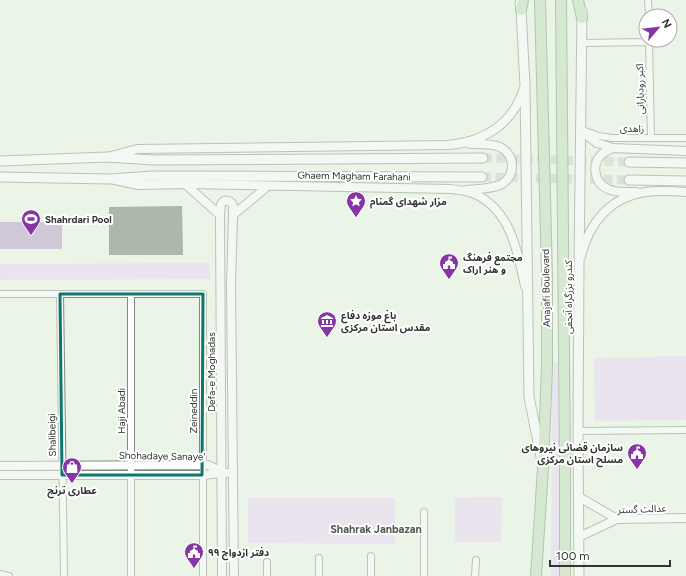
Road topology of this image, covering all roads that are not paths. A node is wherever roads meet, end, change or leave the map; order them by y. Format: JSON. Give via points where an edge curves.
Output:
{"nodes":[{"id":1,"x":540,"y":0,"type":"edge"},
{"id":2,"x":561,"y":0,"type":"edge"},
{"id":3,"x":578,"y":0,"type":"edge"},
{"id":4,"x":582,"y":0,"type":"edge"},
{"id":5,"x":521,"y":3,"type":"edge"},
{"id":6,"x":582,"y":18,"type":"junction"},
{"id":7,"x":638,"y":41,"type":"edge"},
{"id":8,"x":581,"y":43,"type":"junction"},
{"id":9,"x":649,"y":48,"type":"edge"},
{"id":10,"x":525,"y":85,"type":"junction"},
{"id":11,"x":580,"y":130,"type":"junction"},
{"id":12,"x":651,"y":138,"type":"junction"},
{"id":13,"x":686,"y":138,"type":"edge"},
{"id":14,"x":461,"y":144,"type":"junction"},
{"id":15,"x":613,"y":148,"type":"junction"},
{"id":16,"x":686,"y":151,"type":"edge"},
{"id":17,"x":108,"y":157,"type":"junction"},
{"id":18,"x":482,"y":158,"type":"tunnel mouth"},
{"id":19,"x":0,"y":161,"type":"edge"},
{"id":20,"x":629,"y":162,"type":"tunnel mouth"},
{"id":21,"x":686,"y":163,"type":"edge"},
{"id":22,"x":0,"y":177,"type":"edge"},
{"id":23,"x":482,"y":177,"type":"tunnel mouth"},
{"id":24,"x":110,"y":179,"type":"junction"},
{"id":25,"x":629,"y":180,"type":"tunnel mouth"},
{"id":26,"x":686,"y":181,"type":"edge"},
{"id":27,"x":185,"y":184,"type":"junction"},
{"id":28,"x":268,"y":186,"type":"junction"},
{"id":29,"x":464,"y":191,"type":"junction"},
{"id":30,"x":644,"y":192,"type":"junction"},
{"id":31,"x":686,"y":192,"type":"edge"},
{"id":32,"x":220,"y":216,"type":"junction"},
{"id":33,"x":233,"y":216,"type":"junction"},
{"id":34,"x":579,"y":265,"type":"junction"},
{"id":35,"x":0,"y":294,"type":"edge"},
{"id":36,"x":60,"y":294,"type":"junction"},
{"id":37,"x":131,"y":294,"type":"junction"},
{"id":38,"x":528,"y":299,"type":"junction"},
{"id":39,"x":578,"y":430,"type":"junction"},
{"id":40,"x":686,"y":430,"type":"edge"},
{"id":41,"x":203,"y":465,"type":"junction"},
{"id":42,"x":0,"y":466,"type":"edge"},
{"id":43,"x":62,"y":466,"type":"junction"},
{"id":44,"x":131,"y":466,"type":"junction"},
{"id":45,"x":543,"y":468,"type":"junction"},
{"id":46,"x":222,"y":472,"type":"junction"},
{"id":47,"x":233,"y":473,"type":"junction"},
{"id":48,"x":131,"y":474,"type":"junction"},
{"id":49,"x":0,"y":475,"type":"edge"},
{"id":50,"x":62,"y":475,"type":"junction"},
{"id":51,"x":202,"y":475,"type":"junction"},
{"id":52,"x":579,"y":497,"type":"junction"},
{"id":53,"x":424,"y":512,"type":"dead end"},
{"id":54,"x":686,"y":518,"type":"edge"},
{"id":55,"x":617,"y":519,"type":"junction"},
{"id":56,"x":579,"y":537,"type":"junction"},
{"id":57,"x":371,"y":556,"type":"dead end"},
{"id":58,"x":319,"y":558,"type":"dead end"},
{"id":59,"x":476,"y":560,"type":"dead end"},
{"id":60,"x":267,"y":562,"type":"dead end"},
{"id":61,"x":0,"y":574,"type":"edge"},
{"id":62,"x":9,"y":576,"type":"edge"},
{"id":63,"x":64,"y":576,"type":"edge"},
{"id":64,"x":131,"y":576,"type":"edge"},
{"id":65,"x":203,"y":576,"type":"edge"},
{"id":66,"x":222,"y":576,"type":"edge"},
{"id":67,"x":234,"y":576,"type":"edge"},
{"id":68,"x":267,"y":576,"type":"edge"},
{"id":69,"x":319,"y":576,"type":"edge"},
{"id":70,"x":371,"y":576,"type":"edge"},
{"id":71,"x":424,"y":576,"type":"edge"},
{"id":72,"x":476,"y":576,"type":"edge"},
{"id":73,"x":536,"y":576,"type":"edge"},
{"id":74,"x":565,"y":576,"type":"edge"},
{"id":75,"x":579,"y":576,"type":"edge"}],
"edges":[{"from":1,"to":45,"type":"main road","name":"Anajafi Boulevard","via":[[547,367]]},
{"from":2,"to":74,"type":"main road","name":"Anajafi Boulevard"},
{"from":3,"to":6,"type":"main road"},
{"from":4,"to":6,"type":"main road","name":"کندرو بزرگراه آنجفی"},
{"from":5,"to":10,"type":"main road"},
{"from":6,"to":8,"type":"main road","name":"کندرو بزرگراه آنجفی"},
{"from":7,"to":8,"type":"street"},
{"from":8,"to":11,"type":"main road","name":"کندرو بزرگراه آنجفی"},
{"from":9,"to":12,"type":"street","name":"اکبر رودبارانی"},
{"from":10,"to":14,"type":"street","name":"Ghaem Magham Farahani","via":[[519,103],[501,125],[478,139]]},
{"from":10,"to":38,"type":"main road"},
{"from":11,"to":12,"type":"street","name":"زاهدی","via":[[612,138]]},
{"from":11,"to":15,"type":"street","via":[[598,143]]},
{"from":11,"to":34,"type":"main road","name":"کندرو بزرگراه آنجفی"},
{"from":12,"to":13,"type":"street","name":"زاهدی"},
{"from":14,"to":17,"type":"street","name":"Ghaem Magham Farahani","via":[[137,149]]},
{"from":14,"to":29,"type":"street","via":[[485,144],[502,148],[510,157],[512,166],[508,179],[501,184]]},
{"from":15,"to":16,"type":"street"},
{"from":15,"to":30,"type":"street","via":[[601,155],[596,162],[598,180],[612,190]]},
{"from":17,"to":18,"type":"main road","name":"Ghaem Magham Farahani","via":[[154,160]]},
{"from":17,"to":19,"type":"main road","name":"Ghaem Magham Farahani"},
{"from":20,"to":21,"type":"main road"},
{"from":22,"to":24,"type":"main road","name":"Ghaem Magham Farahani"},
{"from":23,"to":24,"type":"main road","name":"Ghaem Magham Farahani","via":[[152,176]]},
{"from":24,"to":27,"type":"street","name":"Ghaem Magham Farahani","via":[[138,185]]},
{"from":25,"to":26,"type":"main road"},
{"from":27,"to":28,"type":"street","name":"Ghaem Magham Farahani"},
{"from":27,"to":32,"type":"street"},
{"from":28,"to":29,"type":"street","name":"Ghaem Magham Farahani"},
{"from":28,"to":33,"type":"street"},
{"from":29,"to":38,"type":"street","name":"Ghaem Magham Farahani","via":[[485,200],[504,220],[516,245]]},
{"from":30,"to":31,"type":"street"},
{"from":30,"to":34,"type":"street","via":[[619,201],[598,219],[584,245]]},
{"from":32,"to":33,"type":"street","via":[[221,204],[226,201],[233,205]]},
{"from":32,"to":46,"type":"street","name":"Defa-e Moghadas"},
{"from":33,"to":47,"type":"street","name":"Defa-e Moghadas"},
{"from":34,"to":39,"type":"main road","name":"کندرو بزرگراه آنجفی"},
{"from":35,"to":36,"type":"street"},
{"from":36,"to":37,"type":"street"},
{"from":36,"to":43,"type":"street","name":"Shalibeigi"},
{"from":37,"to":41,"type":"street","name":"Zeineddin","via":[[203,294]]},
{"from":37,"to":44,"type":"street","name":"Haji Abadi"},
{"from":38,"to":45,"type":"main road","via":[[529,396]]},
{"from":39,"to":40,"type":"street"},
{"from":39,"to":52,"type":"main road","name":"کندرو بزرگراه آنجفی"},
{"from":41,"to":44,"type":"street","name":"Shohadaye Sanaye'"},
{"from":41,"to":46,"type":"street","name":"Shohadaye Sanaye'"},
{"from":41,"to":51,"type":"street","name":"Zeineddin"},
{"from":42,"to":43,"type":"street","name":"Shohadaye Sanaye'"},
{"from":43,"to":44,"type":"street","name":"Shohadaye Sanaye'"},
{"from":43,"to":50,"type":"street","name":"Shalibeigi"},
{"from":44,"to":48,"type":"street","name":"Haji Abadi"},
{"from":45,"to":73,"type":"main road","name":"Anajafi Boulevard"},
{"from":46,"to":47,"type":"street"},
{"from":46,"to":51,"type":"street","name":"Shohadaye Sanaye'"},
{"from":46,"to":66,"type":"street","name":"Defa-e Moghadas"},
{"from":47,"to":67,"type":"street","name":"Defa-e Moghadas"},
{"from":48,"to":50,"type":"street","name":"Shohadaye Sanaye'"},
{"from":48,"to":51,"type":"street","name":"Shohadaye Sanaye'"},
{"from":48,"to":64,"type":"street","name":"Haji Abadi"},
{"from":49,"to":50,"type":"street","name":"Shohadaye Sanaye'"},
{"from":50,"to":63,"type":"street","name":"Shalibeigi"},
{"from":51,"to":65,"type":"street","name":"Zeineddin"},
{"from":52,"to":55,"type":"street"},
{"from":52,"to":56,"type":"main road","name":"کندرو بزرگراه آنجفی"},
{"from":53,"to":71,"type":"street"},
{"from":54,"to":55,"type":"street","name":"عدالت گستر"},
{"from":55,"to":56,"type":"street","name":"عدالت گستر"},
{"from":56,"to":75,"type":"main road","name":"کندرو بزرگراه آنجفی"},
{"from":57,"to":70,"type":"street"},
{"from":58,"to":69,"type":"street"},
{"from":59,"to":72,"type":"street"},
{"from":60,"to":68,"type":"street"},
{"from":61,"to":62,"type":"street"}]}
